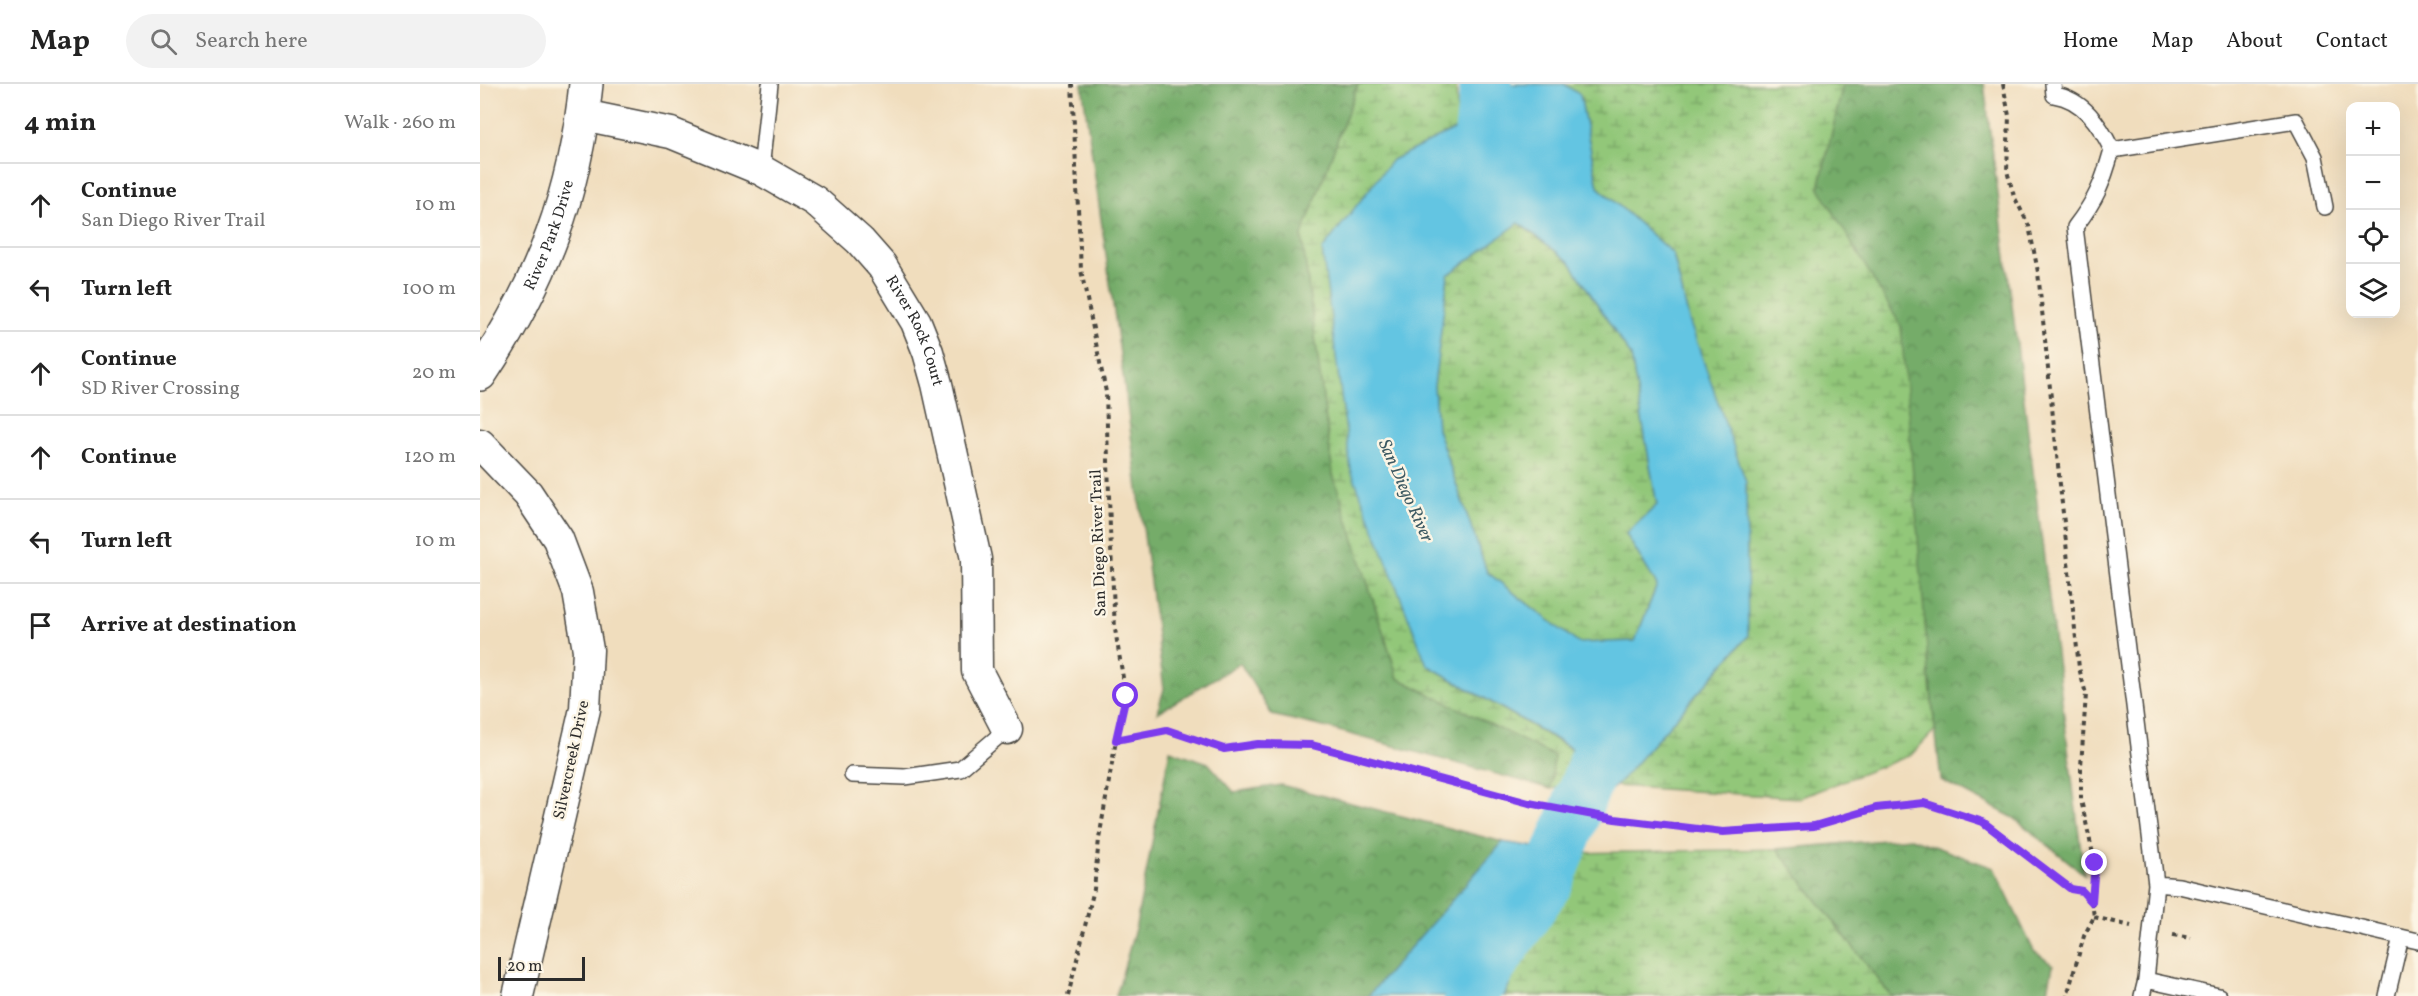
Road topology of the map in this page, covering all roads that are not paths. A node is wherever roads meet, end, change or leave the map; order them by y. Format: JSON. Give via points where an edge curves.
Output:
{"nodes":[{"id":1,"x":770,"y":84,"type":"edge"},
{"id":2,"x":2053,"y":84,"type":"edge"},
{"id":3,"x":584,"y":99,"type":"edge"},
{"id":4,"x":2112,"y":150,"type":"junction"},
{"id":5,"x":762,"y":170,"type":"junction"},
{"id":6,"x":2325,"y":207,"type":"dead end"},
{"id":7,"x":480,"y":374,"type":"edge"},
{"id":8,"x":480,"y":444,"type":"edge"},
{"id":9,"x":1007,"y":729,"type":"joint"},
{"id":10,"x":852,"y":775,"type":"dead end"},
{"id":11,"x":2156,"y":884,"type":"junction"},
{"id":12,"x":2401,"y":937,"type":"junction"},
{"id":13,"x":2418,"y":941,"type":"edge"},
{"id":14,"x":2146,"y":980,"type":"junction"},
{"id":15,"x":518,"y":996,"type":"edge"},
{"id":16,"x":2142,"y":996,"type":"edge"},
{"id":17,"x":2220,"y":996,"type":"edge"},
{"id":18,"x":2387,"y":996,"type":"edge"}],
"edges":[{"from":1,"to":5,"type":"lane"},
{"from":2,"to":4,"type":"lane","via":[[2054,95],[2065,96],[2080,105],[2103,132]]},
{"from":3,"to":5,"type":"street","name":"River Rock Court"},
{"from":3,"to":7,"type":"street","name":"River Park Drive","via":[[566,196],[550,244],[507,333]]},
{"from":4,"to":6,"type":"lane","via":[[2296,121],[2315,158]]},
{"from":4,"to":11,"type":"lane","via":[[2093,205],[2075,227]]},
{"from":5,"to":9,"type":"street","name":"River Rock Court","via":[[815,201],[861,241],[882,266],[916,322],[938,384],[976,559],[977,671]]},
{"from":8,"to":15,"type":"street","name":"Silvercreek Drive","via":[[528,494],[558,539],[578,592],[588,650],[585,709]]},
{"from":9,"to":10,"type":"lane","via":[[960,769],[905,777]]},
{"from":11,"to":12,"type":"lane"},
{"from":11,"to":14,"type":"lane"},
{"from":12,"to":13,"type":"lane"},
{"from":12,"to":18,"type":"lane"},
{"from":14,"to":16,"type":"lane"},
{"from":14,"to":17,"type":"lane"}]}
